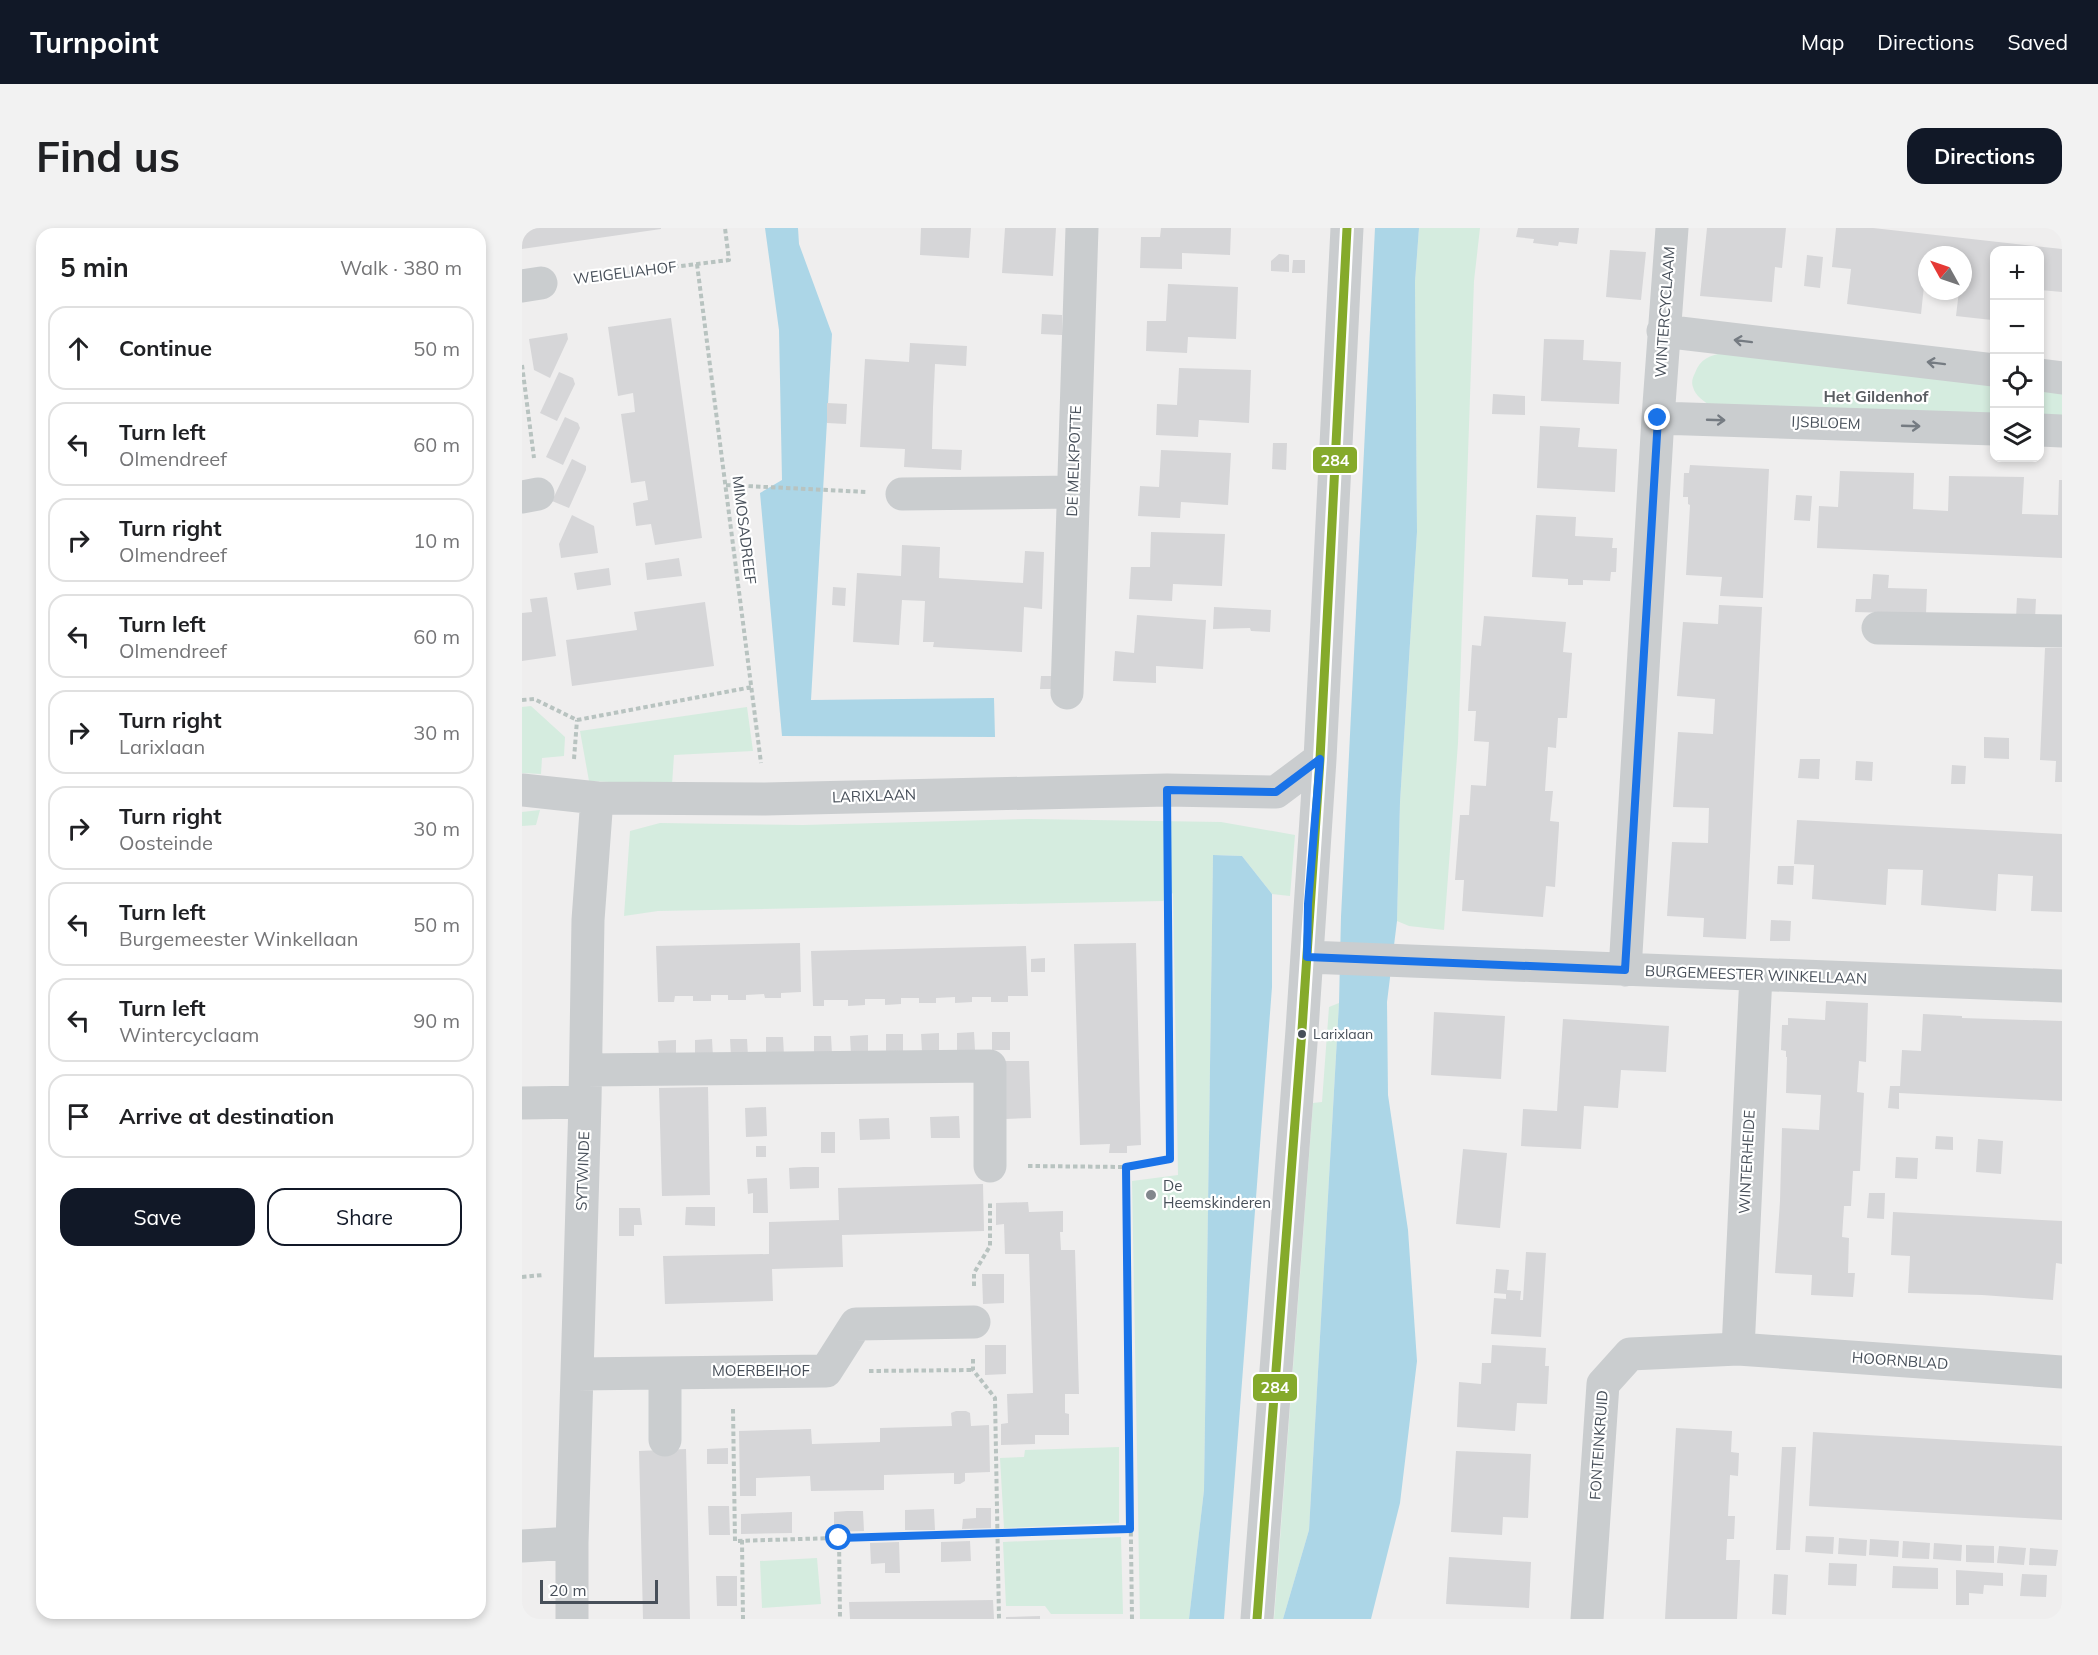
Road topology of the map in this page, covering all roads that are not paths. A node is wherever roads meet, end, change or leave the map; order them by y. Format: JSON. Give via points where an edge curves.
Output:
{"nodes":[{"id":1,"x":1082,"y":228,"type":"edge"},
{"id":2,"x":1347,"y":228,"type":"edge"},
{"id":3,"x":1672,"y":228,"type":"edge"},
{"id":4,"x":1664,"y":332,"type":"junction"},
{"id":5,"x":1990,"y":369,"type":"edge"},
{"id":6,"x":2044,"y":376,"type":"edge"},
{"id":7,"x":2062,"y":378,"type":"edge"},
{"id":8,"x":1658,"y":418,"type":"junction"},
{"id":9,"x":1990,"y":429,"type":"edge"},
{"id":10,"x":2044,"y":430,"type":"edge"},
{"id":11,"x":2062,"y":431,"type":"edge"},
{"id":12,"x":1073,"y":492,"type":"junction"},
{"id":13,"x":902,"y":494,"type":"dead end"},
{"id":14,"x":1878,"y":628,"type":"dead end"},
{"id":15,"x":2062,"y":631,"type":"edge"},
{"id":16,"x":1067,"y":693,"type":"dead end"},
{"id":17,"x":1320,"y":759,"type":"junction"},
{"id":18,"x":522,"y":790,"type":"edge"},
{"id":19,"x":597,"y":798,"type":"junction"},
{"id":20,"x":1314,"y":958,"type":"junction"},
{"id":21,"x":1625,"y":970,"type":"junction"},
{"id":22,"x":1756,"y":975,"type":"junction"},
{"id":23,"x":2062,"y":986,"type":"edge"},
{"id":24,"x":586,"y":1070,"type":"junction"},
{"id":25,"x":585,"y":1102,"type":"junction"},
{"id":26,"x":522,"y":1103,"type":"edge"},
{"id":27,"x":990,"y":1166,"type":"road end"},
{"id":28,"x":974,"y":1322,"type":"road end"},
{"id":29,"x":1738,"y":1349,"type":"junction"},
{"id":30,"x":665,"y":1372,"type":"junction"},
{"id":31,"x":2062,"y":1372,"type":"edge"},
{"id":32,"x":577,"y":1374,"type":"junction"},
{"id":33,"x":665,"y":1440,"type":"dead end"},
{"id":34,"x":572,"y":1543,"type":"junction"},
{"id":35,"x":522,"y":1546,"type":"edge"},
{"id":36,"x":572,"y":1619,"type":"edge"},
{"id":37,"x":1257,"y":1619,"type":"edge"},
{"id":38,"x":1587,"y":1619,"type":"edge"}],
"edges":[{"from":1,"to":12,"type":"street","name":"DE MELKPOTTE"},
{"from":2,"to":17,"type":"street"},
{"from":3,"to":4,"type":"street","name":"WINTERCYCLAAM"},
{"from":5,"to":4,"type":"street","one_way":true},
{"from":4,"to":8,"type":"street","name":"WINTERCYCLAAM"},
{"from":6,"to":7,"type":"street"},
{"from":8,"to":9,"type":"street","name":"IJSBLOEM","one_way":true},
{"from":8,"to":21,"type":"street","name":"WINTERCYCLAAM"},
{"from":10,"to":11,"type":"street"},
{"from":12,"to":13,"type":"street"},
{"from":12,"to":16,"type":"street","name":"DE MELKPOTTE"},
{"from":14,"to":15,"type":"street"},
{"from":17,"to":19,"type":"street","name":"LARIXLAAN","via":[[1276,792]]},
{"from":17,"to":20,"type":"street","via":[[1308,904]]},
{"from":18,"to":19,"type":"street"},
{"from":19,"to":24,"type":"street","name":"SYTWINDE","via":[[588,920]]},
{"from":20,"to":21,"type":"street","name":"BURGEMEESTER WINKELLAAN"},
{"from":20,"to":37,"type":"street"},
{"from":21,"to":22,"type":"street","name":"BURGEMEESTER WINKELLAAN"},
{"from":22,"to":23,"type":"street","name":"BURGEMEESTER WINKELLAAN"},
{"from":22,"to":29,"type":"street","name":"WINTERHEIDE"},
{"from":24,"to":25,"type":"street","name":"SYTWINDE"},
{"from":24,"to":27,"type":"street","via":[[990,1066]]},
{"from":25,"to":26,"type":"street"},
{"from":25,"to":32,"type":"street","name":"SYTWINDE"},
{"from":28,"to":30,"type":"street","name":"MOERBEIHOF","via":[[856,1324],[826,1371]]},
{"from":29,"to":31,"type":"street","name":"HOORNBLAD"},
{"from":29,"to":38,"type":"street","name":"FONTEINKRUID","via":[[1630,1354],[1603,1384]]},
{"from":30,"to":32,"type":"street","name":"MOERBEIHOF"},
{"from":30,"to":33,"type":"street"},
{"from":32,"to":34,"type":"street","name":"SYTWINDE"},
{"from":34,"to":35,"type":"street"},
{"from":34,"to":36,"type":"street","name":"SYTWINDE"}]}
